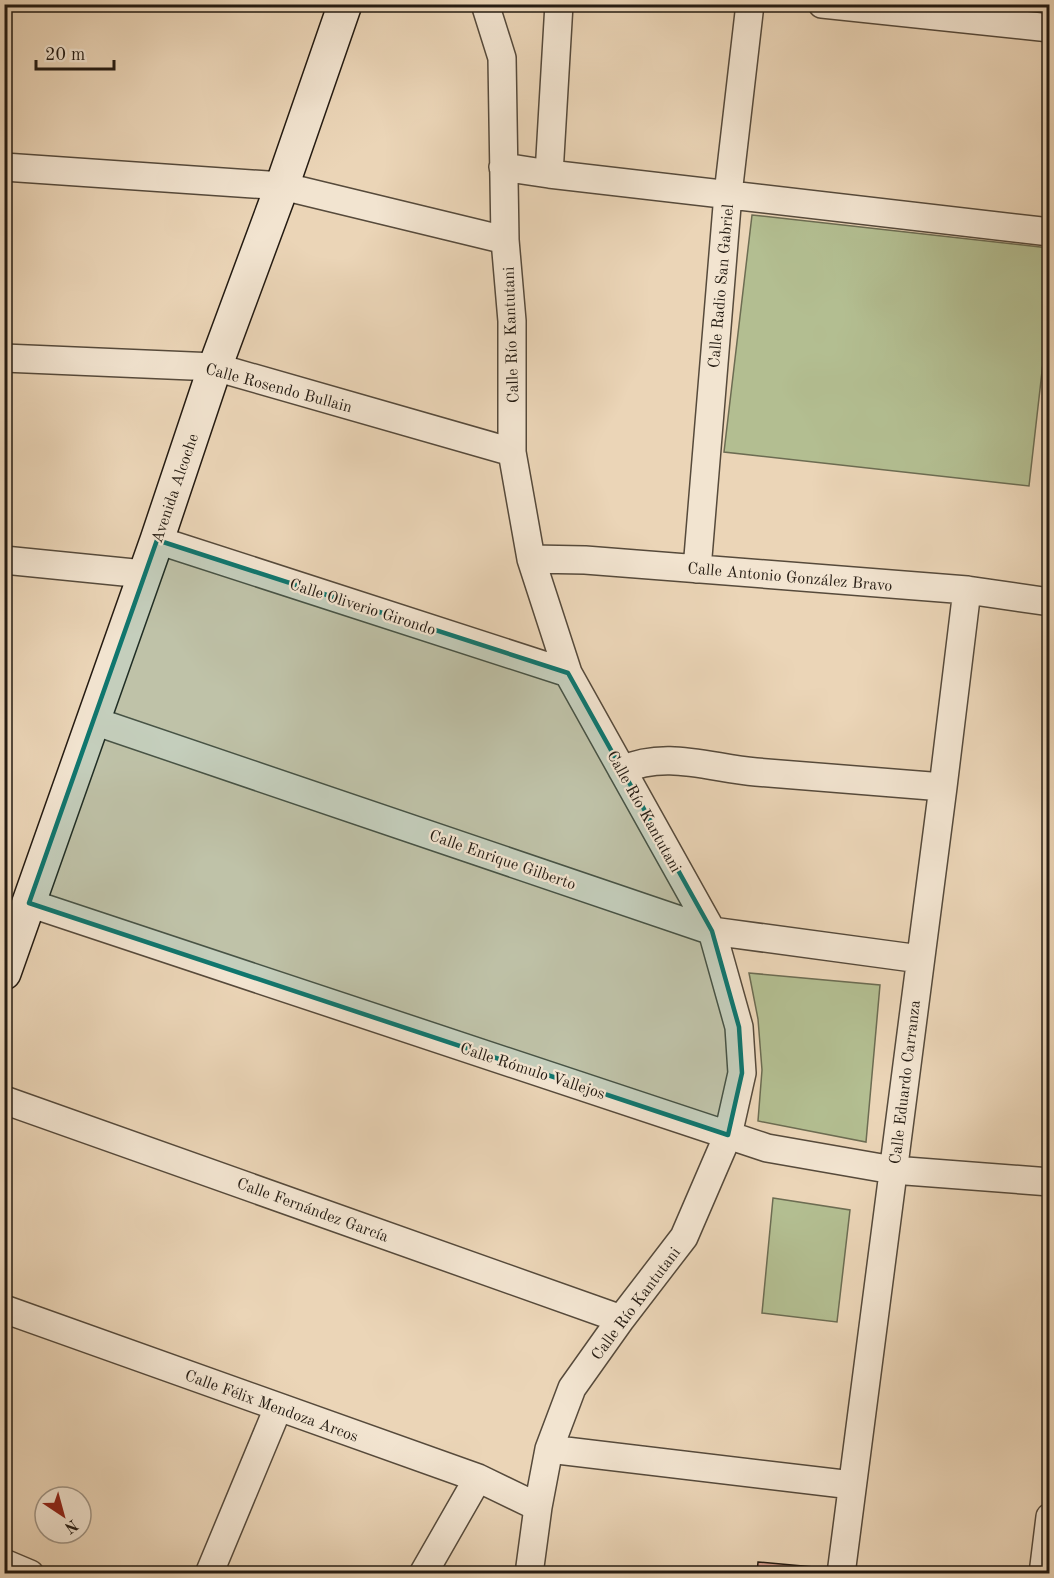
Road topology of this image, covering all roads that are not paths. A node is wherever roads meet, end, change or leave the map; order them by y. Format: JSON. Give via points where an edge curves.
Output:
{"nodes":[{"id":1,"x":345,"y":4,"type":"edge"},
{"id":2,"x":485,"y":4,"type":"edge"},
{"id":3,"x":559,"y":4,"type":"edge"},
{"id":4,"x":750,"y":4,"type":"edge"},
{"id":5,"x":822,"y":4,"type":"edge"},
{"id":6,"x":1034,"y":19,"type":"edge"},
{"id":7,"x":503,"y":166,"type":"junction"},
{"id":8,"x":4,"y":167,"type":"edge"},
{"id":9,"x":549,"y":174,"type":"junction"},
{"id":10,"x":282,"y":186,"type":"junction"},
{"id":11,"x":728,"y":194,"type":"junction"},
{"id":12,"x":1050,"y":232,"type":"edge"},
{"id":13,"x":505,"y":240,"type":"junction"},
{"id":14,"x":4,"y":358,"type":"edge"},
{"id":15,"x":215,"y":367,"type":"junction"},
{"id":16,"x":512,"y":452,"type":"junction"},
{"id":17,"x":157,"y":540,"type":"junction"},
{"id":18,"x":531,"y":559,"type":"junction"},
{"id":19,"x":4,"y":560,"type":"edge"},
{"id":20,"x":697,"y":569,"type":"junction"},
{"id":21,"x":144,"y":574,"type":"junction"},
{"id":22,"x":967,"y":590,"type":"junction"},
{"id":23,"x":1050,"y":602,"type":"edge"},
{"id":24,"x":568,"y":673,"type":"junction"},
{"id":25,"x":94,"y":721,"type":"junction"},
{"id":26,"x":622,"y":770,"type":"junction"},
{"id":27,"x":943,"y":787,"type":"junction"},
{"id":28,"x":29,"y":903,"type":"junction"},
{"id":29,"x":712,"y":931,"type":"junction"},
{"id":30,"x":920,"y":959,"type":"junction"},
{"id":31,"x":4,"y":973,"type":"edge"},
{"id":32,"x":4,"y":1100,"type":"edge"},
{"id":33,"x":728,"y":1135,"type":"junction"},
{"id":34,"x":893,"y":1170,"type":"junction"},
{"id":35,"x":1050,"y":1182,"type":"edge"},
{"id":36,"x":4,"y":1309,"type":"edge"},
{"id":37,"x":621,"y":1319,"type":"junction"},
{"id":38,"x":278,"y":1408,"type":"junction"},
{"id":39,"x":549,"y":1449,"type":"junction"},
{"id":40,"x":478,"y":1478,"type":"junction"},
{"id":41,"x":852,"y":1485,"type":"junction"},
{"id":42,"x":538,"y":1507,"type":"junction"},
{"id":43,"x":1050,"y":1517,"type":"edge"},
{"id":44,"x":4,"y":1563,"type":"edge"},
{"id":45,"x":30,"y":1574,"type":"edge"},
{"id":46,"x":209,"y":1574,"type":"edge"},
{"id":47,"x":423,"y":1574,"type":"edge"},
{"id":48,"x":529,"y":1574,"type":"edge"},
{"id":49,"x":842,"y":1574,"type":"edge"},
{"id":50,"x":1043,"y":1574,"type":"edge"}],
"edges":[{"from":1,"to":10,"type":"street","name":"Avenida Alcoche"},
{"from":2,"to":7,"type":"street","name":"Calle Río Kantutani","via":[[502,58]]},
{"from":3,"to":9,"type":"street"},
{"from":4,"to":11,"type":"street","name":"Calle Radio San Gabriel"},
{"from":5,"to":6,"type":"street"},
{"from":7,"to":9,"type":"street"},
{"from":7,"to":13,"type":"street","name":"Calle Río Kantutani"},
{"from":8,"to":10,"type":"street"},
{"from":9,"to":11,"type":"street"},
{"from":10,"to":13,"type":"street"},
{"from":10,"to":15,"type":"street","name":"Avenida Alcoche"},
{"from":11,"to":12,"type":"street"},
{"from":11,"to":20,"type":"street","name":"Calle Radio San Gabriel"},
{"from":13,"to":16,"type":"street","name":"Calle Río Kantutani","via":[[512,321]]},
{"from":14,"to":15,"type":"street","name":"Calle Rosendo Bullain"},
{"from":15,"to":16,"type":"street","name":"Calle Rosendo Bullain"},
{"from":15,"to":17,"type":"street","name":"Avenida Alcoche"},
{"from":16,"to":18,"type":"street","name":"Calle Río Kantutani"},
{"from":17,"to":21,"type":"street","name":"Avenida Alcoche"},
{"from":17,"to":24,"type":"street","name":"Calle Oliverio Girondo"},
{"from":18,"to":20,"type":"street","name":"Calle Antonio González Bravo"},
{"from":18,"to":24,"type":"street","name":"Calle Río Kantutani"},
{"from":19,"to":21,"type":"street"},
{"from":20,"to":22,"type":"street","name":"Calle Antonio González Bravo"},
{"from":21,"to":25,"type":"street","name":"Avenida Alcoche"},
{"from":22,"to":23,"type":"street","name":"Calle Antonio González Bravo"},
{"from":22,"to":27,"type":"street","name":"Calle Eduardo Carranza"},
{"from":24,"to":26,"type":"street","name":"Calle Río Kantutani"},
{"from":25,"to":28,"type":"street","name":"Avenida Alcoche"},
{"from":25,"to":29,"type":"street","name":"Calle Enrique Gilberto"},
{"from":26,"to":27,"type":"street","via":[[658,759]]},
{"from":26,"to":29,"type":"street","name":"Calle Río Kantutani"},
{"from":27,"to":30,"type":"street","name":"Calle Eduardo Carranza"},
{"from":28,"to":31,"type":"street","name":"Avenida Alcoche"},
{"from":28,"to":33,"type":"street","name":"Calle Rómulo Vallejos"},
{"from":29,"to":30,"type":"street","name":"Calle Enrique Gilberto"},
{"from":29,"to":33,"type":"street","name":"Calle Río Kantutani","via":[[739,1027],[742,1073]]},
{"from":30,"to":34,"type":"street","name":"Calle Eduardo Carranza"},
{"from":32,"to":37,"type":"street","name":"Calle Fernández García"},
{"from":33,"to":34,"type":"street","name":"Calle Rómulo Vallejos","via":[[767,1148]]},
{"from":33,"to":37,"type":"street","name":"Calle Río Kantutani","via":[[684,1237]]},
{"from":34,"to":35,"type":"street","name":"Calle Rómulo Vallejos"},
{"from":34,"to":41,"type":"street","name":"Calle Eduardo Carranza"},
{"from":36,"to":38,"type":"street","name":"Calle Félix Mendoza Arcos"},
{"from":37,"to":39,"type":"street","name":"Calle Río Kantutani","via":[[572,1388]]},
{"from":38,"to":40,"type":"street","name":"Calle Félix Mendoza Arcos"},
{"from":38,"to":46,"type":"street"},
{"from":39,"to":41,"type":"street"},
{"from":39,"to":42,"type":"street","name":"Calle Río Kantutani"},
{"from":40,"to":42,"type":"street","name":"Calle Félix Mendoza Arcos"},
{"from":40,"to":47,"type":"street"},
{"from":41,"to":49,"type":"street","name":"Calle Eduardo Carranza"},
{"from":42,"to":48,"type":"street","name":"Calle Río Kantutani"},
{"from":43,"to":50,"type":"street"},
{"from":44,"to":45,"type":"street"}]}
